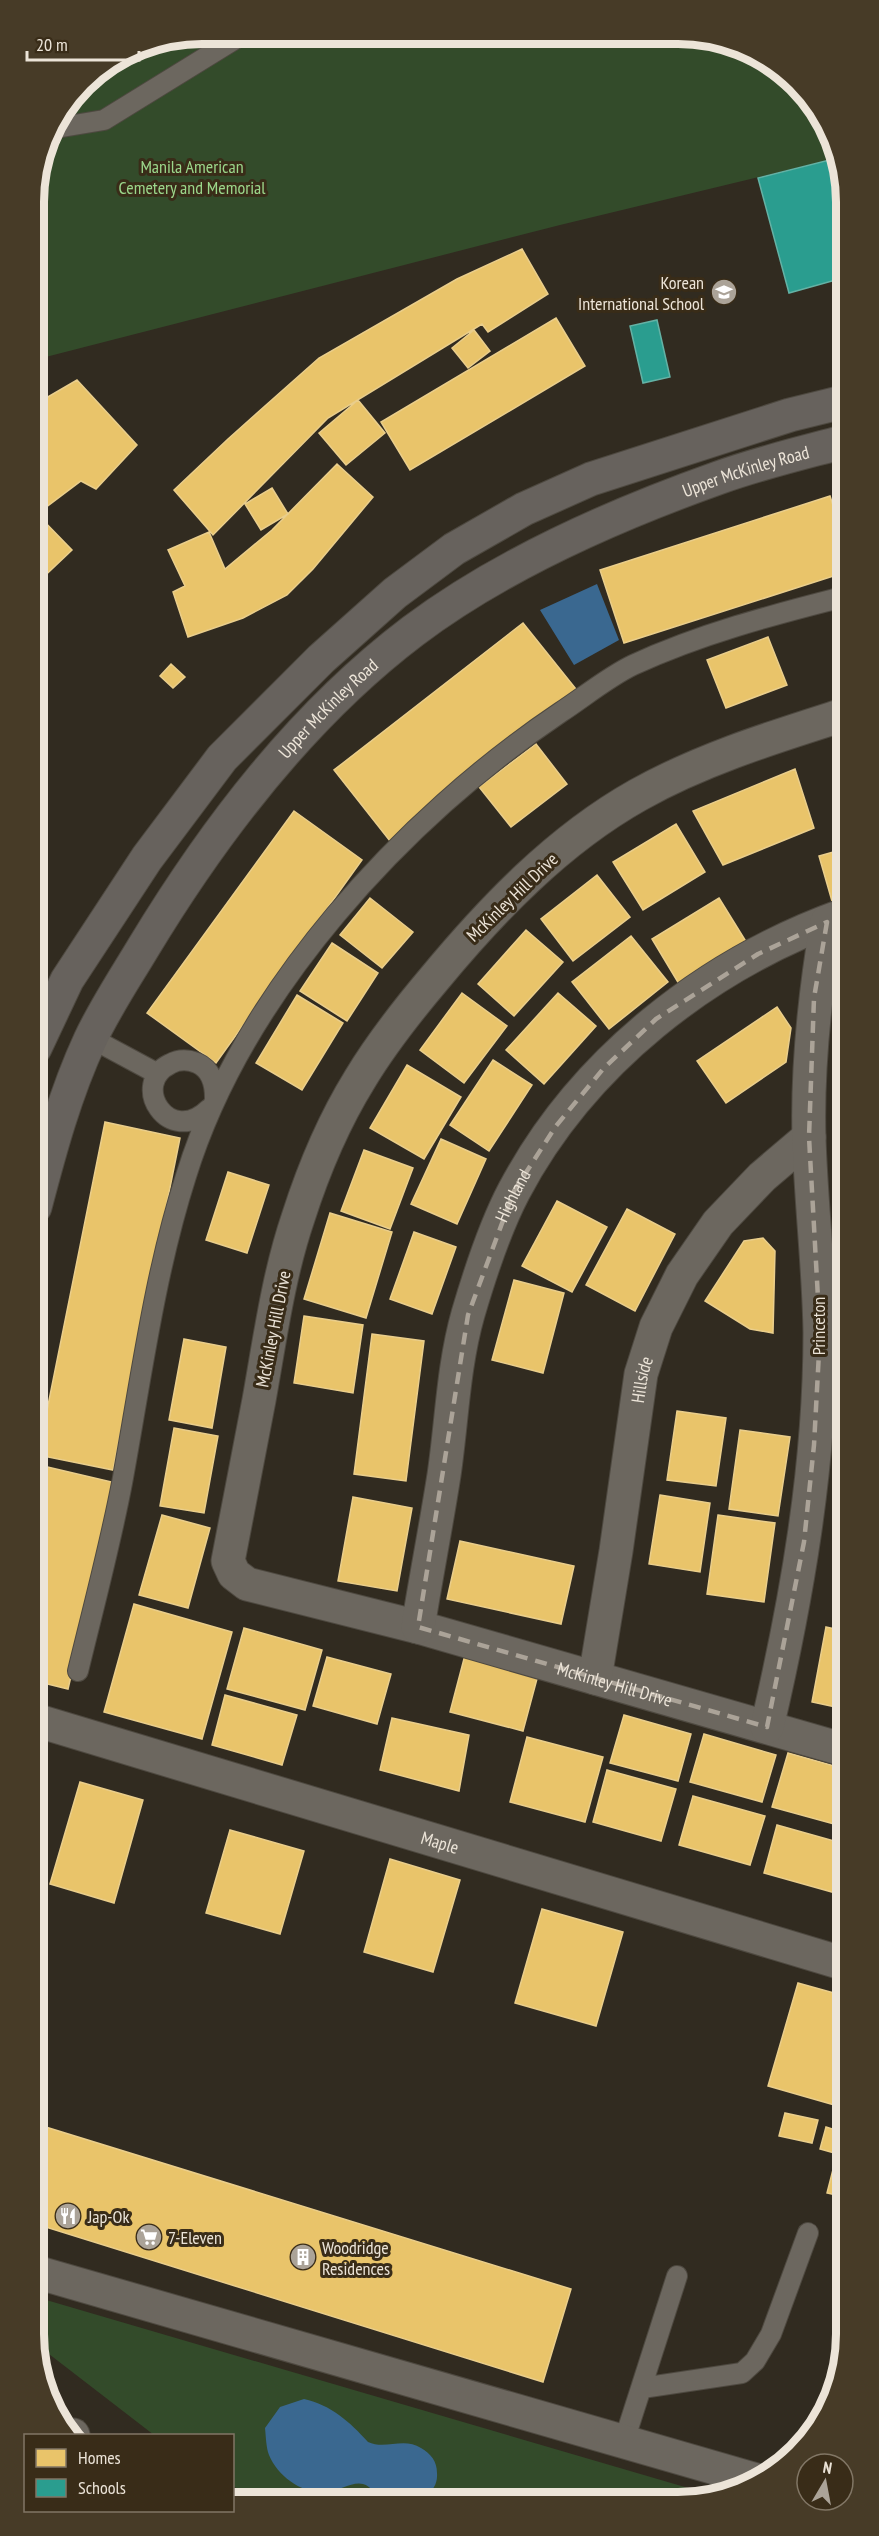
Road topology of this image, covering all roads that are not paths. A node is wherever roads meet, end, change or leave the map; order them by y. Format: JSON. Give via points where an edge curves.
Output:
{"nodes":[{"id":1,"x":227,"y":44,"type":"edge"},
{"id":2,"x":63,"y":127,"type":"edge"},
{"id":3,"x":836,"y":404,"type":"edge"},
{"id":4,"x":790,"y":415,"type":"junction"},
{"id":5,"x":836,"y":444,"type":"edge"},
{"id":6,"x":802,"y":453,"type":"junction"},
{"id":7,"x":836,"y":599,"type":"edge"},
{"id":8,"x":836,"y":718,"type":"edge"},
{"id":9,"x":251,"y":727,"type":"junction"},
{"id":10,"x":283,"y":754,"type":"junction"},
{"id":11,"x":835,"y":918,"type":"edge"},
{"id":12,"x":44,"y":1027,"type":"edge"},
{"id":13,"x":90,"y":1041,"type":"junction"},
{"id":14,"x":157,"y":1076,"type":"junction"},
{"id":15,"x":212,"y":1104,"type":"junction"},
{"id":16,"x":809,"y":1137,"type":"junction"},
{"id":17,"x":44,"y":1173,"type":"edge"},
{"id":18,"x":418,"y":1627,"type":"junction"},
{"id":19,"x":78,"y":1671,"type":"dead end"},
{"id":20,"x":595,"y":1678,"type":"junction"},
{"id":21,"x":44,"y":1723,"type":"edge"},
{"id":22,"x":767,"y":1727,"type":"junction"},
{"id":23,"x":835,"y":1747,"type":"edge"},
{"id":24,"x":835,"y":1961,"type":"edge"},
{"id":25,"x":808,"y":2233,"type":"dead end"},
{"id":26,"x":44,"y":2274,"type":"edge"},
{"id":27,"x":677,"y":2276,"type":"dead end"},
{"id":28,"x":642,"y":2388,"type":"junction"},
{"id":29,"x":624,"y":2441,"type":"junction"},
{"id":30,"x":745,"y":2477,"type":"edge"}],
"edges":[{"from":1,"to":2,"type":"lane","via":[[104,120]]},
{"from":3,"to":4,"type":"main road"},
{"from":4,"to":6,"type":"main road"},
{"from":4,"to":9,"type":"main road","via":[[591,479],[524,509],[454,549],[395,593]]},
{"from":5,"to":6,"type":"main road","name":"Upper McKinley Road"},
{"from":6,"to":10,"type":"main road","name":"Upper McKinley Road","via":[[720,477],[540,553],[414,631],[343,692]]},
{"from":7,"to":15,"type":"lane","via":[[712,633],[629,666],[534,730],[459,789],[390,854],[335,914],[242,1048]]},
{"from":8,"to":18,"type":"street","name":"McKinley Hill Drive","via":[[704,763],[638,795],[573,840],[513,891],[406,1012],[360,1079],[328,1141],[298,1218],[276,1297],[228,1561],[234,1574],[247,1584]]},
{"from":9,"to":10,"type":"lane"},
{"from":9,"to":12,"type":"main road","via":[[222,758],[147,858],[67,980]]},
{"from":10,"to":13,"type":"main road","name":"Upper McKinley Road","via":[[183,883]]},
{"from":11,"to":16,"type":"street","name":"Princeton","via":[[814,998]]},
{"from":11,"to":18,"type":"street","name":"Highland","via":[[748,960],[656,1019],[603,1069],[556,1126],[514,1191],[468,1316],[453,1386],[444,1474]]},
{"from":13,"to":14,"type":"lane"},
{"from":13,"to":17,"type":"main road","name":"Upper McKinley Road","via":[[58,1118]]},
{"from":14,"to":15,"type":"lane","via":[[178,1060],[201,1065],[215,1085]]},
{"from":14,"to":15,"type":"lane","via":[[155,1104],[175,1121],[200,1118]]},
{"from":15,"to":19,"type":"lane","via":[[185,1176],[155,1291],[120,1489]]},
{"from":16,"to":20,"type":"street","name":"Hillside","via":[[762,1177],[718,1223],[682,1275],[656,1327],[641,1374]]},
{"from":16,"to":22,"type":"street","name":"Princeton","via":[[820,1334],[814,1445],[804,1542]]},
{"from":18,"to":20,"type":"street","name":"McKinley Hill Drive"},
{"from":20,"to":22,"type":"street","name":"McKinley Hill Drive"},
{"from":21,"to":24,"type":"street","name":"Maple"},
{"from":22,"to":23,"type":"street","name":"McKinley Hill Drive"},
{"from":25,"to":28,"type":"lane","via":[[771,2334],[755,2361],[742,2373]]},
{"from":26,"to":29,"type":"street"},
{"from":27,"to":28,"type":"lane"},
{"from":28,"to":29,"type":"lane"},
{"from":29,"to":30,"type":"street"}]}
